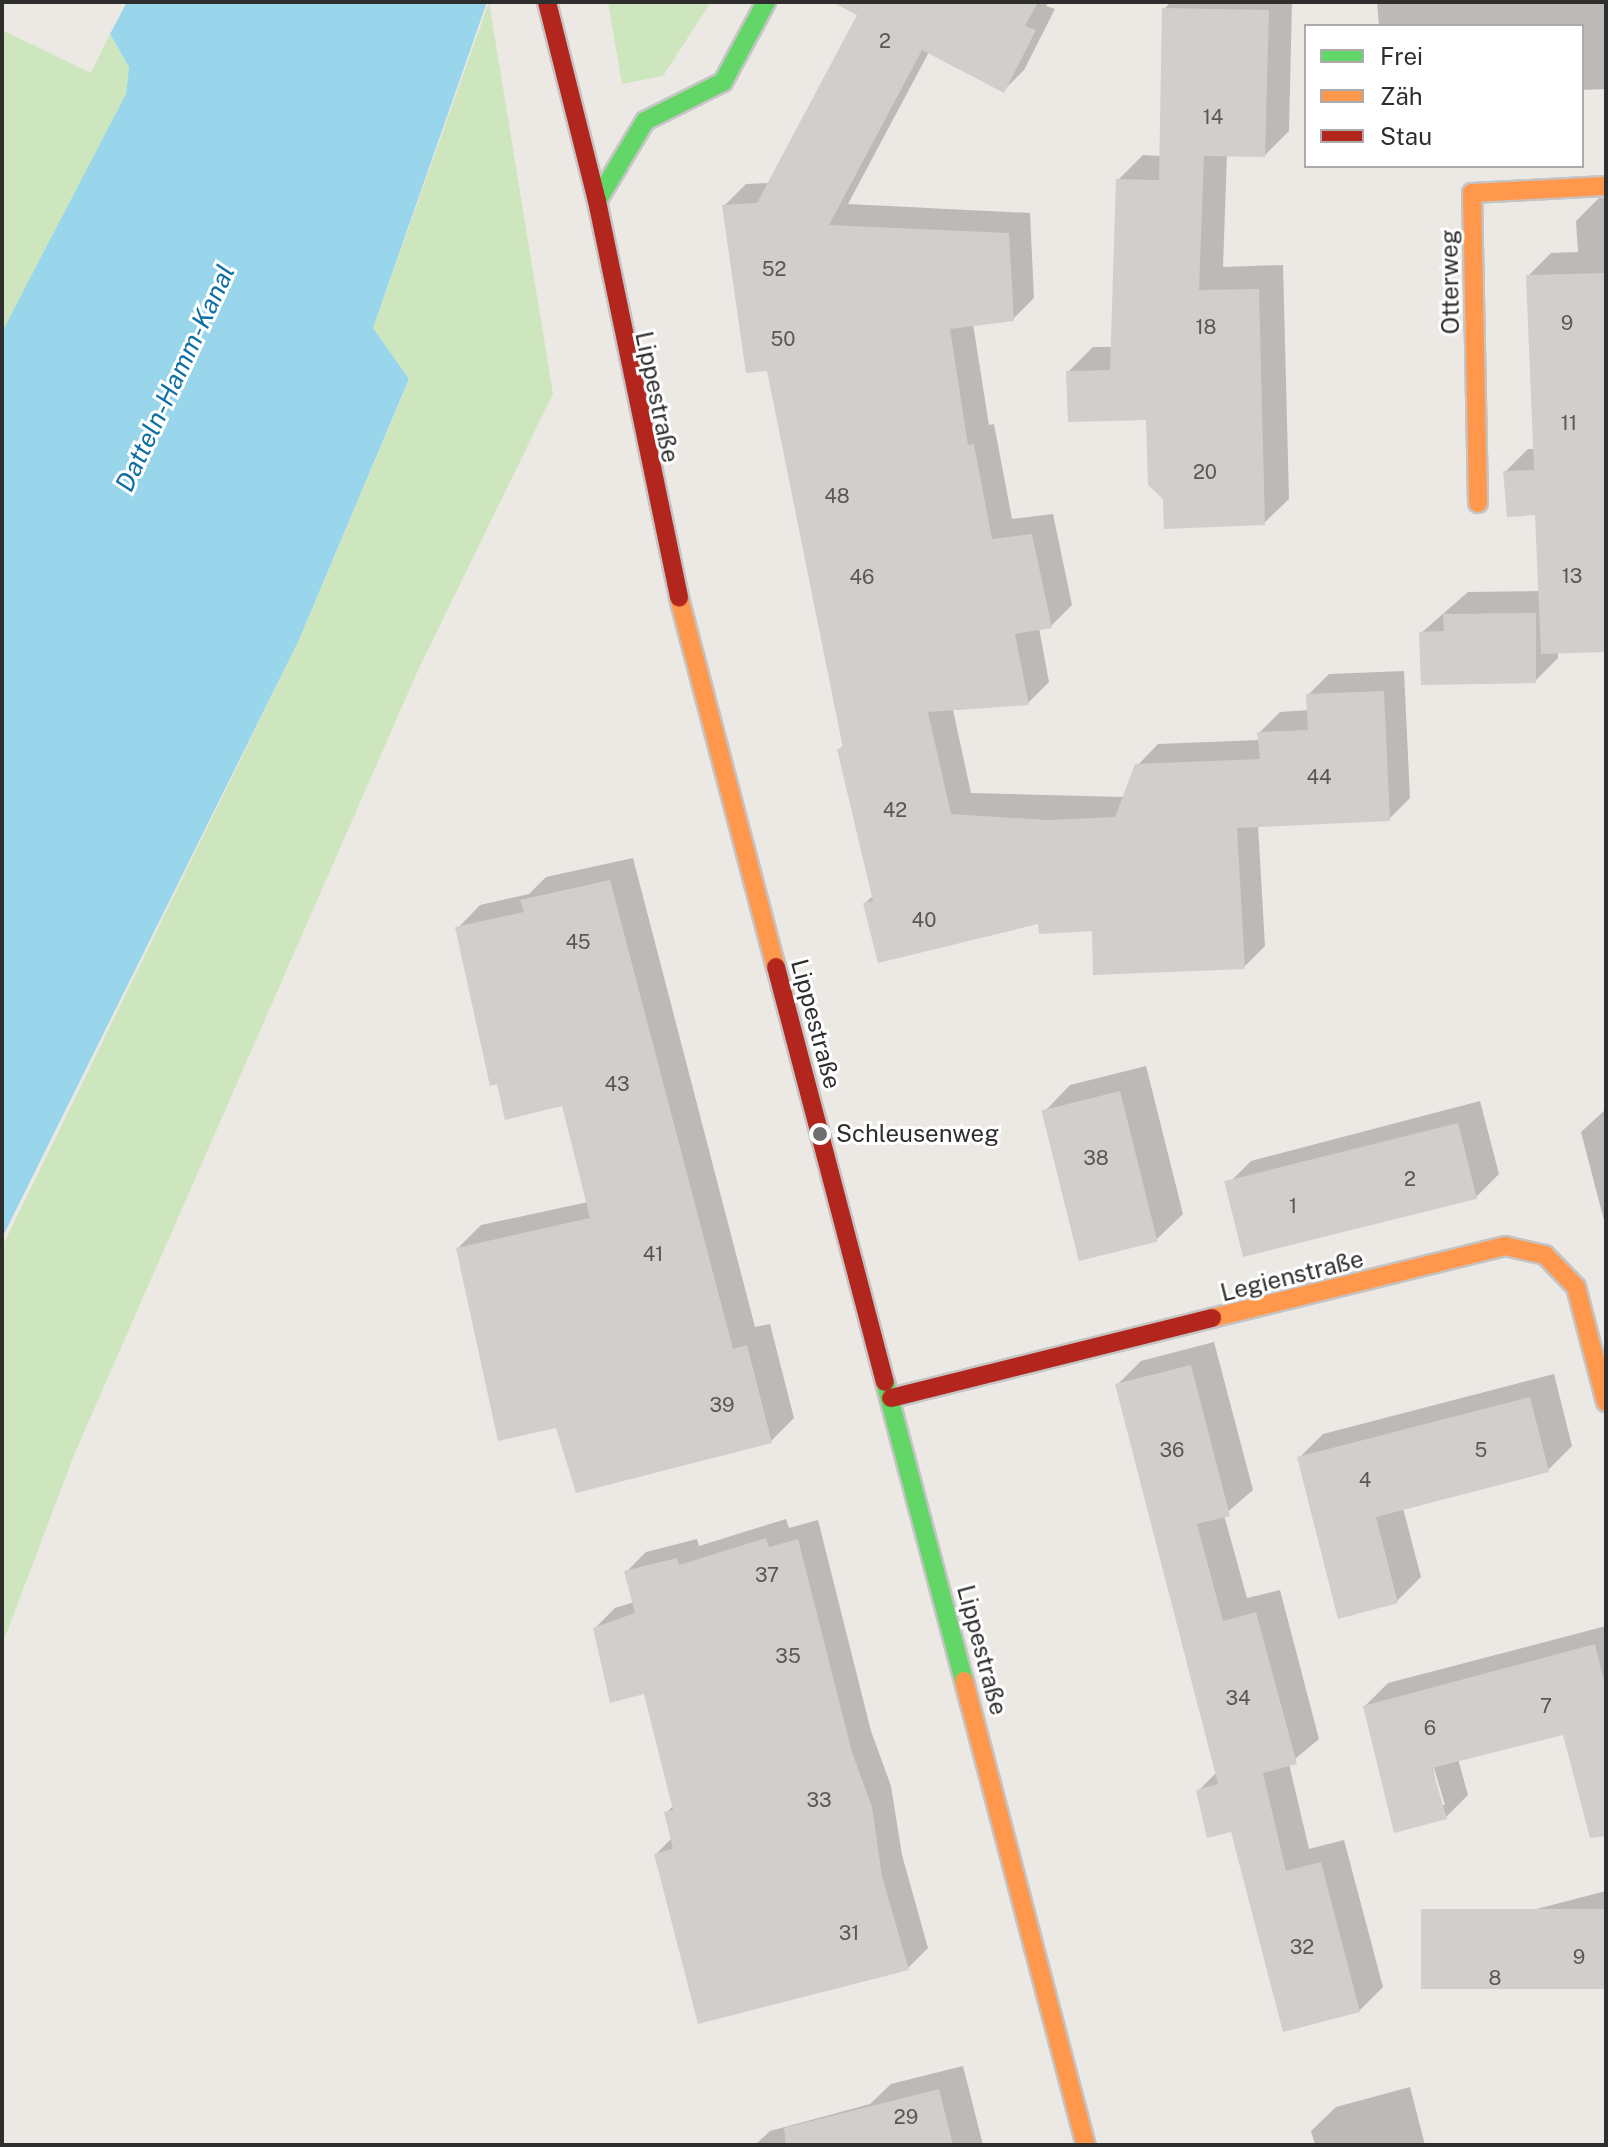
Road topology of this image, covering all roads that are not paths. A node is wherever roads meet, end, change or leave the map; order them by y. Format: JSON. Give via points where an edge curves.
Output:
{"nodes":[{"id":1,"x":766,"y":2,"type":"edge"},
{"id":2,"x":548,"y":6,"type":"edge"},
{"id":3,"x":1606,"y":186,"type":"edge"},
{"id":4,"x":597,"y":201,"type":"junction"},
{"id":5,"x":1478,"y":503,"type":"dead end"},
{"id":6,"x":891,"y":1398,"type":"junction"},
{"id":7,"x":1606,"y":1402,"type":"edge"},
{"id":8,"x":1086,"y":2145,"type":"edge"}],
"edges":[{"from":1,"to":4,"type":"main road","via":[[723,82],[645,121]]},
{"from":2,"to":4,"type":"main road","name":"Lippestraße"},
{"from":3,"to":5,"type":"main road","name":"Otterweg","via":[[1472,193]]},
{"from":4,"to":6,"type":"main road","name":"Lippestraße","via":[[662,534]]},
{"from":6,"to":7,"type":"main road","name":"Legienstraße","via":[[1505,1246],[1545,1255],[1576,1287]]},
{"from":6,"to":8,"type":"main road","name":"Lippestraße"}]}
